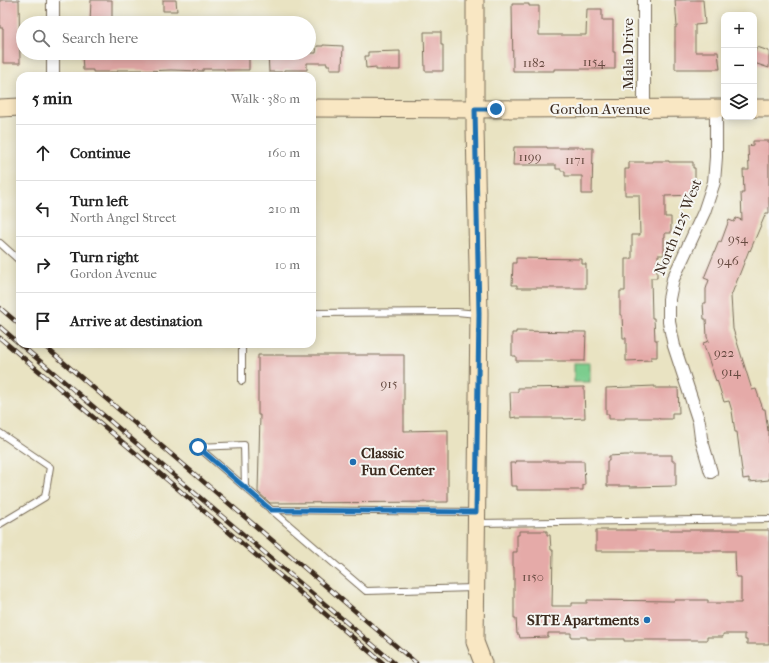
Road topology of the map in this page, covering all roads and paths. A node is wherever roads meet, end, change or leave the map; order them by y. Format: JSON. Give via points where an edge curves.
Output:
{"nodes":[{"id":1,"x":53,"y":0,"type":"edge"},
{"id":2,"x":475,"y":0,"type":"edge"},
{"id":3,"x":644,"y":0,"type":"edge"},
{"id":4,"x":53,"y":16,"type":"edge"},
{"id":5,"x":53,"y":60,"type":"edge"},
{"id":6,"x":53,"y":72,"type":"edge"},
{"id":7,"x":0,"y":108,"type":"edge"},
{"id":8,"x":16,"y":108,"type":"edge"},
{"id":9,"x":316,"y":108,"type":"edge"},
{"id":10,"x":644,"y":108,"type":"junction"},
{"id":11,"x":720,"y":108,"type":"edge"},
{"id":12,"x":757,"y":108,"type":"edge"},
{"id":13,"x":769,"y":108,"type":"edge"},
{"id":14,"x":475,"y":109,"type":"junction"},
{"id":15,"x":0,"y":243,"type":"edge"},
{"id":16,"x":16,"y":257,"type":"edge"},
{"id":17,"x":316,"y":313,"type":"edge"},
{"id":18,"x":479,"y":314,"type":"junction"},
{"id":19,"x":242,"y":348,"type":"edge"},
{"id":20,"x":242,"y":381,"type":"dead end"},
{"id":21,"x":0,"y":433,"type":"edge"},
{"id":22,"x":711,"y":472,"type":"dead end"},
{"id":23,"x":244,"y":487,"type":"junction"},
{"id":24,"x":271,"y":510,"type":"junction"},
{"id":25,"x":476,"y":518,"type":"junction"},
{"id":26,"x":769,"y":519,"type":"edge"},
{"id":27,"x":0,"y":524,"type":"edge"},
{"id":28,"x":475,"y":588,"type":"junction"},
{"id":29,"x":483,"y":663,"type":"edge"}],
"edges":[{"from":1,"to":4,"type":"street"},
{"from":2,"to":14,"type":"street"},
{"from":3,"to":10,"type":"street","name":"Mala Drive"},
{"from":5,"to":6,"type":"street"},
{"from":7,"to":8,"type":"street"},
{"from":9,"to":14,"type":"street","name":"Gordon Avenue"},
{"from":10,"to":11,"type":"street","name":"Gordon Avenue"},
{"from":10,"to":14,"type":"street","name":"Gordon Avenue"},
{"from":11,"to":22,"type":"street","name":"North 1125 West","via":[[714,182],[704,212],[673,279],[669,299],[669,322],[674,346],[699,422]]},
{"from":12,"to":13,"type":"street"},
{"from":14,"to":18,"type":"street"},
{"from":15,"to":16,"type":"lane"},
{"from":17,"to":18,"type":"lane"},
{"from":18,"to":25,"type":"street"},
{"from":19,"to":20,"type":"lane"},
{"from":21,"to":27,"type":"lane","via":[[50,467],[45,497]]},
{"from":23,"to":23,"type":"lane","via":[[244,445],[198,447],[210,457]]},
{"from":23,"to":24,"type":"lane"},
{"from":24,"to":25,"type":"lane"},
{"from":24,"to":28,"type":"lane","via":[[366,591]]},
{"from":25,"to":26,"type":"lane"},
{"from":25,"to":28,"type":"street"},
{"from":28,"to":29,"type":"street","via":[[475,642]]}]}
